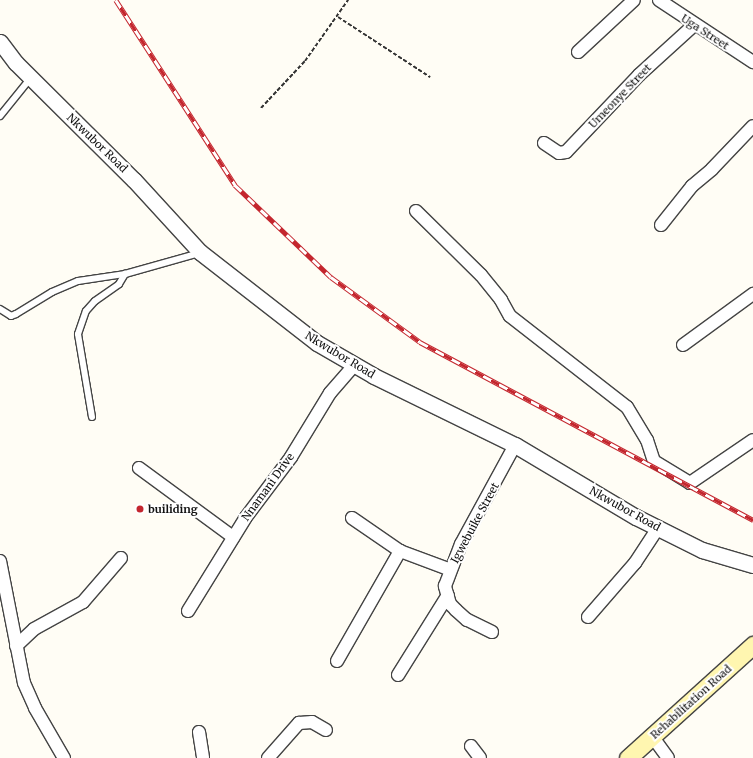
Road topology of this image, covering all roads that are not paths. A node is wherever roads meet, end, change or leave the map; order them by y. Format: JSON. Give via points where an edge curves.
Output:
{"nodes":[{"id":1,"x":634,"y":0,"type":"edge"},
{"id":2,"x":659,"y":0,"type":"edge"},
{"id":3,"x":694,"y":25,"type":"junction"},
{"id":4,"x":0,"y":42,"type":"edge"},
{"id":5,"x":578,"y":52,"type":"dead end"},
{"id":6,"x":753,"y":62,"type":"edge"},
{"id":7,"x":31,"y":78,"type":"junction"},
{"id":8,"x":0,"y":116,"type":"edge"},
{"id":9,"x":753,"y":126,"type":"edge"},
{"id":10,"x":544,"y":143,"type":"dead end"},
{"id":11,"x":416,"y":211,"type":"dead end"},
{"id":12,"x":660,"y":225,"type":"dead end"},
{"id":13,"x":200,"y":252,"type":"junction"},
{"id":14,"x":126,"y":274,"type":"junction"},
{"id":15,"x":753,"y":294,"type":"edge"},
{"id":16,"x":0,"y":309,"type":"edge"},
{"id":17,"x":683,"y":345,"type":"dead end"},
{"id":18,"x":354,"y":365,"type":"junction"},
{"id":19,"x":92,"y":417,"type":"dead end"},
{"id":20,"x":753,"y":440,"type":"edge"},
{"id":21,"x":515,"y":445,"type":"junction"},
{"id":22,"x":139,"y":468,"type":"dead end"},
{"id":23,"x":352,"y":518,"type":"dead end"},
{"id":24,"x":658,"y":528,"type":"junction"},
{"id":25,"x":234,"y":536,"type":"junction"},
{"id":26,"x":400,"y":551,"type":"junction"},
{"id":27,"x":121,"y":558,"type":"dead end"},
{"id":28,"x":0,"y":561,"type":"edge"},
{"id":29,"x":753,"y":565,"type":"edge"},
{"id":30,"x":451,"y":570,"type":"junction"},
{"id":31,"x":448,"y":595,"type":"junction"},
{"id":32,"x":188,"y":611,"type":"dead end"},
{"id":33,"x":588,"y":617,"type":"dead end"},
{"id":34,"x":492,"y":632,"type":"dead end"},
{"id":35,"x":753,"y":645,"type":"edge"},
{"id":36,"x":16,"y":646,"type":"junction"},
{"id":37,"x":337,"y":661,"type":"dead end"},
{"id":38,"x":398,"y":675,"type":"dead end"},
{"id":39,"x":326,"y":730,"type":"dead end"},
{"id":40,"x":199,"y":732,"type":"dead end"},
{"id":41,"x":652,"y":736,"type":"junction"},
{"id":42,"x":471,"y":746,"type":"dead end"},
{"id":43,"x":64,"y":758,"type":"edge"},
{"id":44,"x":203,"y":758,"type":"edge"},
{"id":45,"x":268,"y":758,"type":"edge"},
{"id":46,"x":480,"y":758,"type":"edge"},
{"id":47,"x":628,"y":758,"type":"edge"},
{"id":48,"x":668,"y":758,"type":"edge"}],
"edges":[{"from":1,"to":5,"type":"street"},
{"from":2,"to":3,"type":"street","name":"Uga Street"},
{"from":3,"to":6,"type":"street","name":"Uga Street"},
{"from":3,"to":10,"type":"street","name":"Umeonye Street","via":[[639,75],[566,152],[559,153]]},
{"from":4,"to":7,"type":"street","name":"Nkwubor Road"},
{"from":7,"to":8,"type":"lane"},
{"from":7,"to":13,"type":"street","name":"Nkwubor Road","via":[[134,180]]},
{"from":9,"to":12,"type":"street","via":[[692,186]]},
{"from":11,"to":20,"type":"street","via":[[481,275],[510,316],[627,407],[647,440],[654,461],[690,483]]},
{"from":13,"to":14,"type":"lane"},
{"from":13,"to":18,"type":"street","name":"Nkwubor Road","via":[[294,325]]},
{"from":14,"to":16,"type":"lane","via":[[78,281],[52,292],[11,316]]},
{"from":14,"to":19,"type":"lane","via":[[119,284],[95,301],[86,311],[78,334]]},
{"from":15,"to":17,"type":"street"},
{"from":18,"to":21,"type":"street","name":"Nkwubor Road"},
{"from":18,"to":25,"type":"street","name":"Nnamani Drive","via":[[330,393],[291,457]]},
{"from":21,"to":24,"type":"street","name":"Nkwubor Road"},
{"from":21,"to":30,"type":"street","name":"Igwebuike Street","via":[[461,544]]},
{"from":22,"to":25,"type":"street"},
{"from":23,"to":26,"type":"street"},
{"from":24,"to":29,"type":"street","name":"Nkwubor Road","via":[[702,550]]},
{"from":24,"to":33,"type":"street","via":[[635,563]]},
{"from":25,"to":32,"type":"street","name":"Nnamani Drive"},
{"from":26,"to":30,"type":"street"},
{"from":26,"to":37,"type":"street"},
{"from":27,"to":36,"type":"street","via":[[83,602],[34,629]]},
{"from":28,"to":36,"type":"street"},
{"from":30,"to":31,"type":"street","name":"Igwebuike Street","via":[[445,586]]},
{"from":31,"to":34,"type":"street","via":[[450,604],[467,620]]},
{"from":31,"to":38,"type":"street"},
{"from":35,"to":41,"type":"main road","name":"Rehabilitation Road"},
{"from":36,"to":43,"type":"street","via":[[30,698]]},
{"from":39,"to":45,"type":"street","via":[[312,722],[299,723]]},
{"from":40,"to":44,"type":"street"},
{"from":41,"to":47,"type":"main road","name":"Rehabilitation Road"},
{"from":41,"to":48,"type":"street"},
{"from":42,"to":46,"type":"street"}]}
